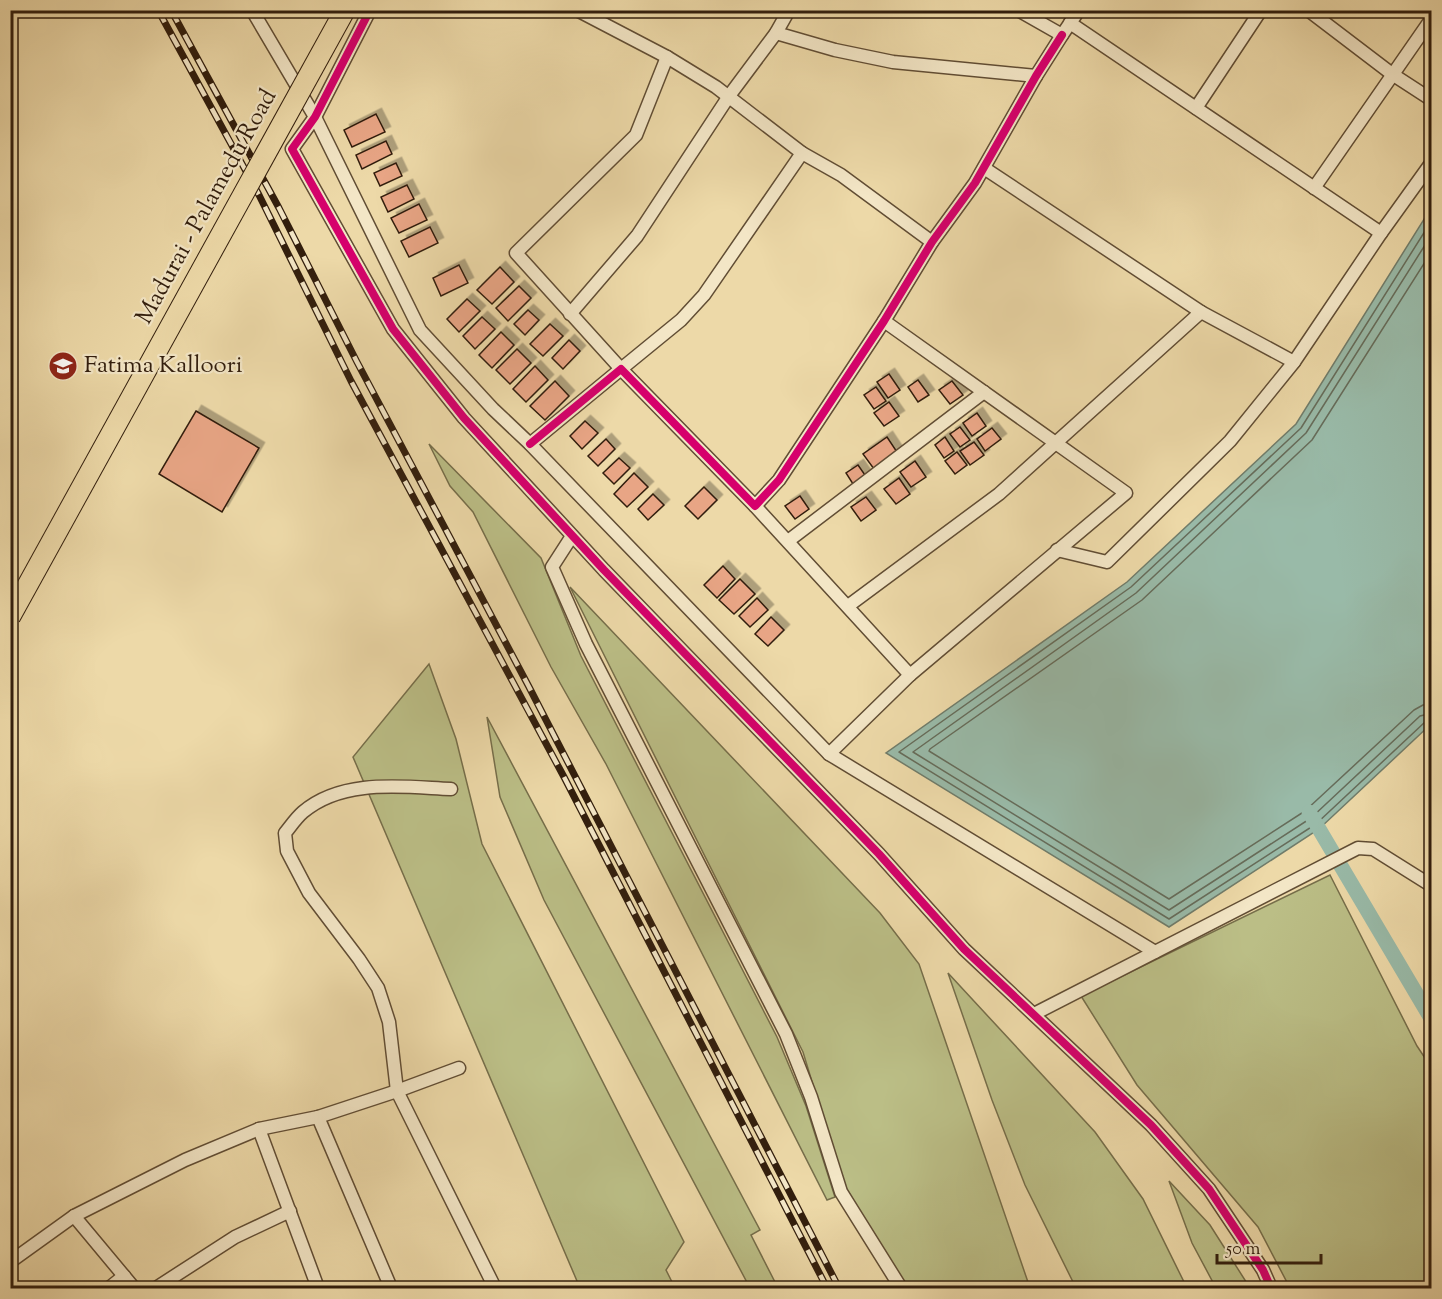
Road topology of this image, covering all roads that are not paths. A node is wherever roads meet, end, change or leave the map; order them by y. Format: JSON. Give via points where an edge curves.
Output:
{"nodes":[{"id":1,"x":252,"y":10,"type":"edge"},
{"id":2,"x":345,"y":10,"type":"edge"},
{"id":3,"x":370,"y":10,"type":"edge"},
{"id":4,"x":577,"y":10,"type":"edge"},
{"id":5,"x":789,"y":10,"type":"edge"},
{"id":6,"x":1018,"y":10,"type":"edge"},
{"id":7,"x":1079,"y":10,"type":"edge"},
{"id":8,"x":1261,"y":10,"type":"edge"},
{"id":9,"x":1308,"y":10,"type":"edge"},
{"id":10,"x":1431,"y":18,"type":"edge"},
{"id":11,"x":1070,"y":23,"type":"junction"},
{"id":12,"x":776,"y":33,"type":"junction"},
{"id":13,"x":1062,"y":35,"type":"junction"},
{"id":14,"x":667,"y":57,"type":"junction"},
{"id":15,"x":1392,"y":74,"type":"junction"},
{"id":16,"x":1036,"y":76,"type":"junction"},
{"id":17,"x":729,"y":96,"type":"junction"},
{"id":18,"x":1431,"y":100,"type":"edge"},
{"id":19,"x":1196,"y":108,"type":"junction"},
{"id":20,"x":315,"y":117,"type":"junction"},
{"id":21,"x":802,"y":153,"type":"junction"},
{"id":22,"x":1431,"y":162,"type":"edge"},
{"id":23,"x":984,"y":168,"type":"junction"},
{"id":24,"x":1314,"y":188,"type":"junction"},
{"id":25,"x":1381,"y":233,"type":"junction"},
{"id":26,"x":932,"y":242,"type":"junction"},
{"id":27,"x":1201,"y":312,"type":"junction"},
{"id":28,"x":570,"y":314,"type":"junction"},
{"id":29,"x":884,"y":321,"type":"junction"},
{"id":30,"x":1294,"y":362,"type":"junction"},
{"id":31,"x":621,"y":369,"type":"junction"},
{"id":32,"x":984,"y":392,"type":"junction"},
{"id":33,"x":1055,"y":442,"type":"junction"},
{"id":34,"x":530,"y":444,"type":"junction"},
{"id":35,"x":755,"y":506,"type":"junction"},
{"id":36,"x":572,"y":536,"type":"junction"},
{"id":37,"x":788,"y":541,"type":"junction"},
{"id":38,"x":1057,"y":550,"type":"junction"},
{"id":39,"x":848,"y":606,"type":"junction"},
{"id":40,"x":10,"y":617,"type":"edge"},
{"id":41,"x":910,"y":675,"type":"junction"},
{"id":42,"x":829,"y":754,"type":"junction"},
{"id":43,"x":451,"y":789,"type":"dead end"},
{"id":44,"x":1431,"y":886,"type":"edge"},
{"id":45,"x":1155,"y":952,"type":"junction"},
{"id":46,"x":1034,"y":1014,"type":"junction"},
{"id":47,"x":459,"y":1068,"type":"dead end"},
{"id":48,"x":397,"y":1091,"type":"junction"},
{"id":49,"x":318,"y":1117,"type":"junction"},
{"id":50,"x":259,"y":1129,"type":"junction"},
{"id":51,"x":290,"y":1211,"type":"junction"},
{"id":52,"x":74,"y":1216,"type":"junction"},
{"id":53,"x":10,"y":1263,"type":"edge"},
{"id":54,"x":124,"y":1276,"type":"junction"},
{"id":55,"x":109,"y":1288,"type":"edge"},
{"id":56,"x":134,"y":1288,"type":"edge"},
{"id":57,"x":156,"y":1288,"type":"edge"},
{"id":58,"x":318,"y":1288,"type":"edge"},
{"id":59,"x":391,"y":1288,"type":"edge"},
{"id":60,"x":495,"y":1288,"type":"edge"},
{"id":61,"x":901,"y":1288,"type":"edge"},
{"id":62,"x":1271,"y":1288,"type":"edge"}],
"edges":[{"from":1,"to":20,"type":"street"},
{"from":2,"to":40,"type":"main road","name":"Madurai - Palamedu Road","bridge":true},
{"from":3,"to":20,"type":"street"},
{"from":4,"to":14,"type":"street"},
{"from":5,"to":12,"type":"street"},
{"from":6,"to":13,"type":"street"},
{"from":7,"to":11,"type":"street"},
{"from":8,"to":19,"type":"street"},
{"from":9,"to":15,"type":"street"},
{"from":10,"to":15,"type":"street"},
{"from":11,"to":13,"type":"street"},
{"from":11,"to":19,"type":"street"},
{"from":12,"to":16,"type":"street","via":[[893,62]]},
{"from":12,"to":17,"type":"street"},
{"from":13,"to":16,"type":"street"},
{"from":14,"to":17,"type":"street"},
{"from":14,"to":28,"type":"street","via":[[636,135],[516,253]]},
{"from":15,"to":18,"type":"street"},
{"from":15,"to":24,"type":"street"},
{"from":16,"to":23,"type":"street"},
{"from":17,"to":21,"type":"street"},
{"from":17,"to":28,"type":"street","via":[[637,236]]},
{"from":19,"to":24,"type":"street"},
{"from":20,"to":34,"type":"street","via":[[420,330]]},
{"from":20,"to":36,"type":"street","via":[[292,149],[393,329],[464,418]]},
{"from":21,"to":26,"type":"street","via":[[842,175]]},
{"from":21,"to":31,"type":"street","via":[[704,295],[681,320]]},
{"from":22,"to":25,"type":"street"},
{"from":23,"to":26,"type":"street"},
{"from":23,"to":27,"type":"street"},
{"from":24,"to":25,"type":"street"},
{"from":25,"to":30,"type":"street"},
{"from":26,"to":29,"type":"street"},
{"from":27,"to":30,"type":"street"},
{"from":27,"to":33,"type":"street"},
{"from":28,"to":31,"type":"street"},
{"from":29,"to":32,"type":"street"},
{"from":29,"to":35,"type":"street","via":[[779,480]]},
{"from":30,"to":38,"type":"street","via":[[1230,441],[1107,562]]},
{"from":31,"to":34,"type":"street"},
{"from":31,"to":35,"type":"street"},
{"from":32,"to":33,"type":"street"},
{"from":32,"to":37,"type":"street"},
{"from":33,"to":38,"type":"street","via":[[1126,493]]},
{"from":33,"to":39,"type":"street","via":[[999,494]]},
{"from":34,"to":42,"type":"street"},
{"from":35,"to":37,"type":"street"},
{"from":36,"to":46,"type":"street","via":[[879,854],[964,949]]},
{"from":36,"to":61,"type":"street","via":[[552,567],[657,786],[786,1034],[842,1192]]},
{"from":37,"to":39,"type":"street"},
{"from":38,"to":41,"type":"street"},
{"from":39,"to":41,"type":"street"},
{"from":41,"to":42,"type":"street"},
{"from":42,"to":45,"type":"street"},
{"from":43,"to":48,"type":"street","via":[[381,786],[333,793],[302,812],[285,833],[286,851],[309,893],[378,988],[389,1022]]},
{"from":44,"to":45,"type":"street","via":[[1373,849],[1358,848]]},
{"from":45,"to":46,"type":"street"},
{"from":46,"to":62,"type":"street","via":[[1150,1125],[1209,1189]]},
{"from":47,"to":48,"type":"street"},
{"from":48,"to":49,"type":"street"},
{"from":48,"to":60,"type":"street"},
{"from":49,"to":50,"type":"street"},
{"from":49,"to":59,"type":"street"},
{"from":50,"to":51,"type":"street"},
{"from":50,"to":52,"type":"street","via":[[185,1160]]},
{"from":51,"to":57,"type":"street","via":[[236,1237]]},
{"from":51,"to":58,"type":"street"},
{"from":52,"to":53,"type":"street"},
{"from":52,"to":54,"type":"street"},
{"from":54,"to":55,"type":"street"},
{"from":54,"to":56,"type":"street"}]}
